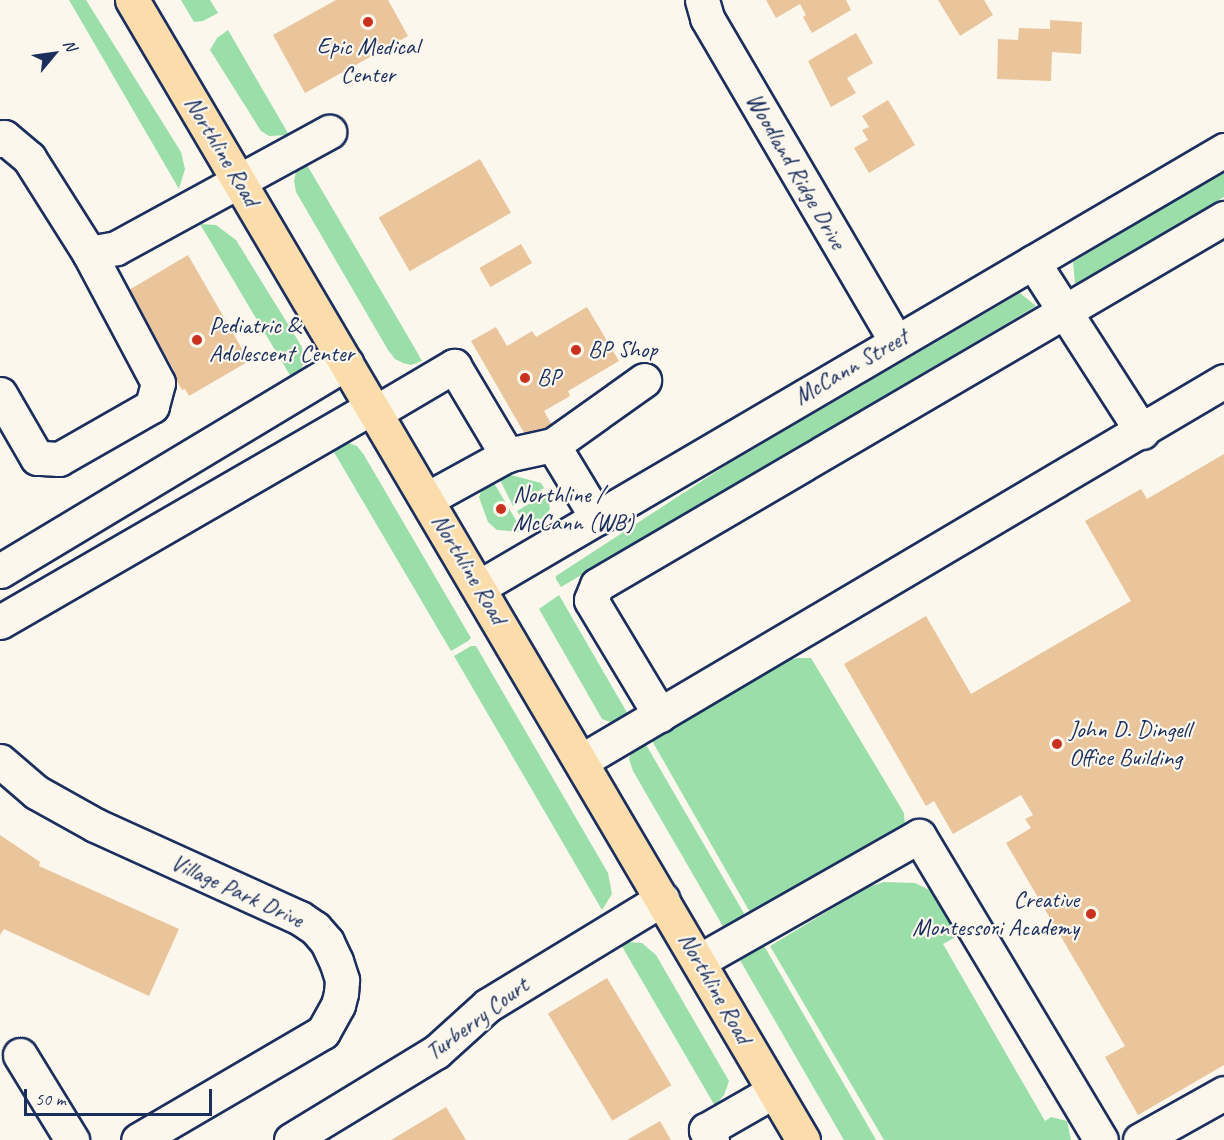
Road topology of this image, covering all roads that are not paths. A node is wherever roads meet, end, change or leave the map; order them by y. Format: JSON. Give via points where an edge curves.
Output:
{"nodes":[{"id":1,"x":132,"y":0,"type":"edge"},
{"id":2,"x":702,"y":0,"type":"edge"},
{"id":3,"x":329,"y":132,"type":"dead end"},
{"id":4,"x":0,"y":140,"type":"edge"},
{"id":5,"x":1224,"y":150,"type":"edge"},
{"id":6,"x":240,"y":180,"type":"junction"},
{"id":7,"x":1224,"y":218,"type":"edge"},
{"id":8,"x":89,"y":254,"type":"junction"},
{"id":9,"x":1033,"y":262,"type":"junction"},
{"id":10,"x":1065,"y":312,"type":"junction"},
{"id":11,"x":895,"y":340,"type":"junction"},
{"id":12,"x":346,"y":363,"type":"junction"},
{"id":13,"x":644,"y":380,"type":"dead end"},
{"id":14,"x":1224,"y":381,"type":"edge"},
{"id":15,"x":0,"y":394,"type":"edge"},
{"id":16,"x":374,"y":410,"type":"junction"},
{"id":17,"x":1142,"y":432,"type":"junction"},
{"id":18,"x":553,"y":444,"type":"junction"},
{"id":19,"x":507,"y":455,"type":"junction"},
{"id":20,"x":427,"y":499,"type":"junction"},
{"id":21,"x":103,"y":510,"type":"junction"},
{"id":22,"x":597,"y":519,"type":"junction"},
{"id":23,"x":125,"y":550,"type":"junction"},
{"id":24,"x":0,"y":571,"type":"edge"},
{"id":25,"x":479,"y":587,"type":"junction"},
{"id":26,"x":0,"y":622,"type":"edge"},
{"id":27,"x":660,"y":715,"type":"junction"},
{"id":28,"x":0,"y":761,"type":"edge"},
{"id":29,"x":581,"y":761,"type":"junction"},
{"id":30,"x":662,"y":899,"type":"junction"},
{"id":31,"x":699,"y":961,"type":"junction"},
{"id":32,"x":20,"y":1055,"type":"dead end"},
{"id":33,"x":774,"y":1091,"type":"junction"},
{"id":34,"x":1224,"y":1093,"type":"edge"},
{"id":35,"x":72,"y":1140,"type":"edge"},
{"id":36,"x":138,"y":1140,"type":"edge"},
{"id":37,"x":291,"y":1140,"type":"edge"},
{"id":38,"x":712,"y":1140,"type":"edge"},
{"id":39,"x":803,"y":1140,"type":"edge"},
{"id":40,"x":1101,"y":1140,"type":"edge"},
{"id":41,"x":1140,"y":1140,"type":"edge"}],
"edges":[{"from":1,"to":6,"type":"main road","name":"Northline Road"},
{"from":2,"to":11,"type":"street","name":"Woodland Ridge Drive","via":[[707,18]]},
{"from":3,"to":6,"type":"street"},
{"from":4,"to":8,"type":"street","via":[[4,137],[29,158]]},
{"from":5,"to":9,"type":"street","name":"McCann Street"},
{"from":6,"to":8,"type":"street","via":[[116,248]]},
{"from":6,"to":12,"type":"main road","name":"Northline Road"},
{"from":7,"to":10,"type":"street"},
{"from":8,"to":15,"type":"street","via":[[158,383],[152,406],[59,459],[37,458]]},
{"from":9,"to":10,"type":"street"},
{"from":9,"to":11,"type":"street","name":"McCann Street"},
{"from":10,"to":17,"type":"street"},
{"from":10,"to":27,"type":"street","via":[[597,585],[591,600]]},
{"from":11,"to":22,"type":"street","name":"McCann Street"},
{"from":12,"to":16,"type":"main road","name":"Northline Road"},
{"from":12,"to":21,"type":"street"},
{"from":13,"to":18,"type":"street"},
{"from":14,"to":17,"type":"street"},
{"from":16,"to":19,"type":"street","via":[[454,366]]},
{"from":16,"to":20,"type":"main road","name":"Northline Road"},
{"from":16,"to":23,"type":"street"},
{"from":17,"to":27,"type":"street"},
{"from":18,"to":19,"type":"street"},
{"from":18,"to":22,"type":"street"},
{"from":19,"to":20,"type":"street"},
{"from":20,"to":25,"type":"main road","name":"Northline Road"},
{"from":21,"to":23,"type":"street"},
{"from":21,"to":24,"type":"street"},
{"from":22,"to":25,"type":"street","name":"McCann Street"},
{"from":23,"to":26,"type":"street"},
{"from":25,"to":29,"type":"main road","name":"Northline Road"},
{"from":27,"to":29,"type":"street"},
{"from":28,"to":36,"type":"street","name":"Village Park Drive","via":[[36,792],[95,825],[300,918],[327,942],[336,962],[342,980],[341,993],[323,1032]]},
{"from":29,"to":30,"type":"main road","name":"Northline Road"},
{"from":30,"to":31,"type":"main road","name":"Northline Road"},
{"from":30,"to":37,"type":"street","name":"Turberry Court","via":[[488,1005],[436,1052]]},
{"from":31,"to":33,"type":"main road","name":"Northline Road"},
{"from":31,"to":40,"type":"street","via":[[919,836]]},
{"from":32,"to":35,"type":"street"},
{"from":33,"to":38,"type":"street","via":[[706,1130]]},
{"from":33,"to":39,"type":"main road","name":"Northline Road"},
{"from":34,"to":41,"type":"street"}]}
